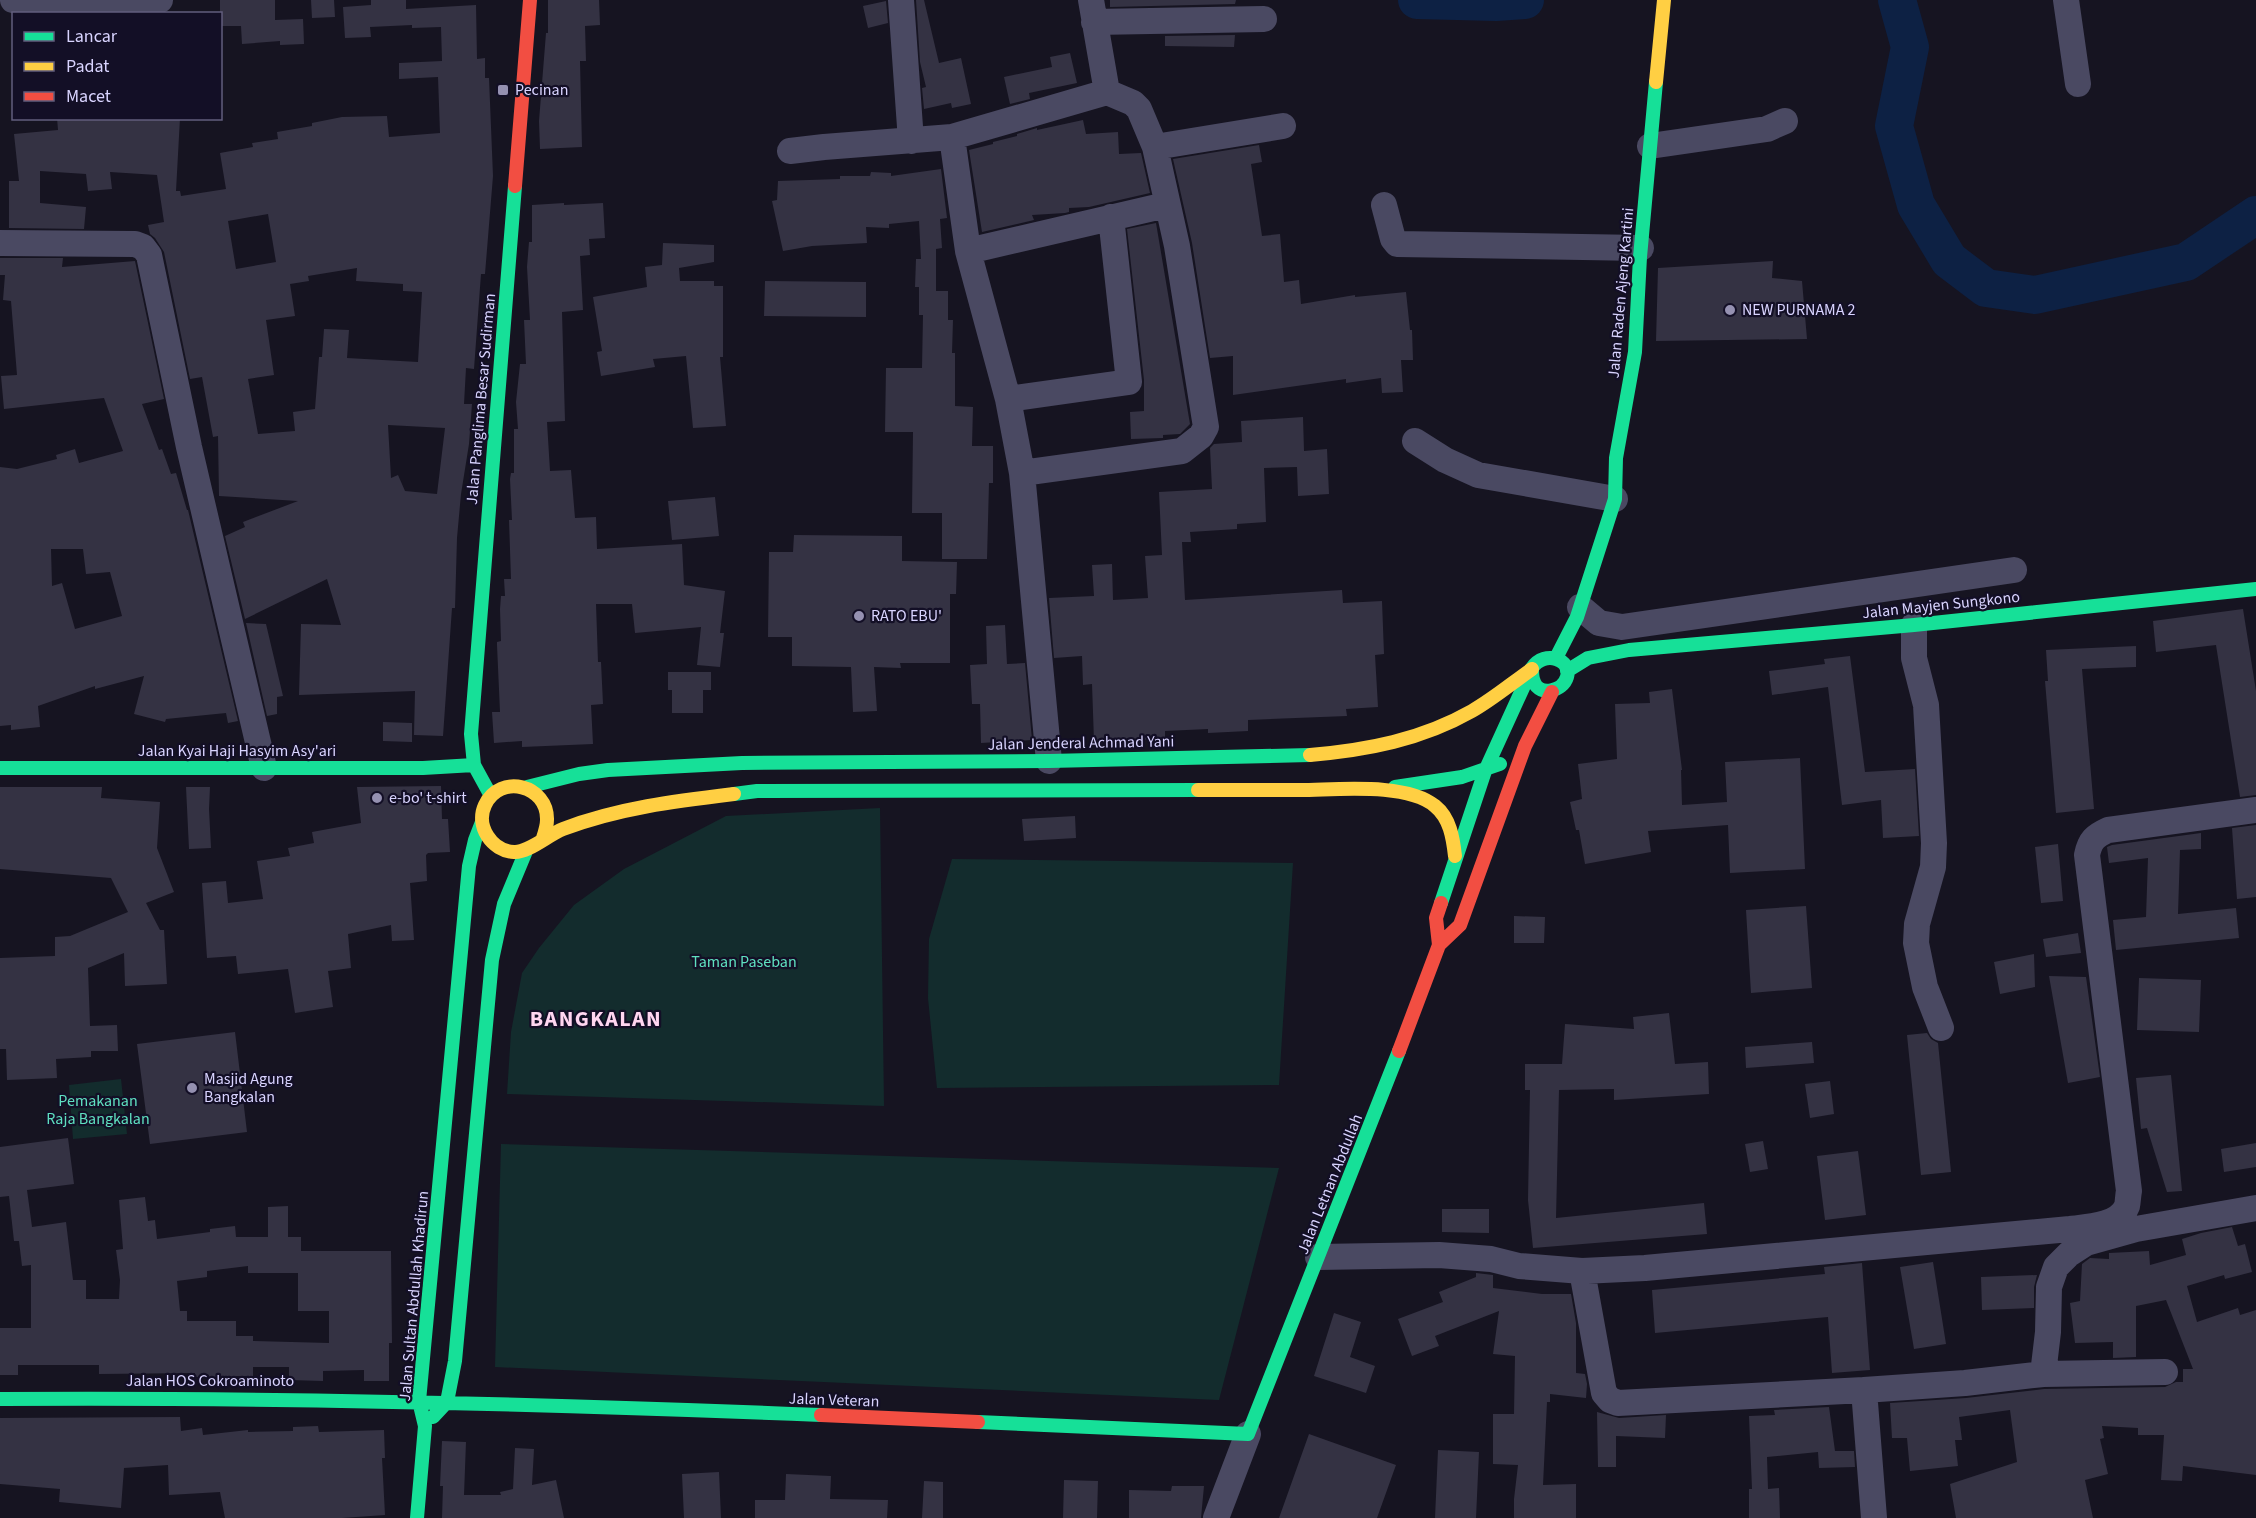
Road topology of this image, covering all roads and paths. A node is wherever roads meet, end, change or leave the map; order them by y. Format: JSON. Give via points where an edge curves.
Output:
{"nodes":[{"id":1,"x":13,"y":0,"type":"edge"},
{"id":2,"x":160,"y":0,"type":"edge"},
{"id":3,"x":530,"y":0,"type":"edge"},
{"id":4,"x":901,"y":0,"type":"edge"},
{"id":5,"x":2066,"y":0,"type":"edge"},
{"id":6,"x":1664,"y":6,"type":"edge"},
{"id":7,"x":1093,"y":11,"type":"edge"},
{"id":8,"x":62,"y":12,"type":"edge"},
{"id":9,"x":79,"y":12,"type":"edge"},
{"id":10,"x":1264,"y":19,"type":"dead end"},
{"id":11,"x":2078,"y":84,"type":"dead end"},
{"id":12,"x":1107,"y":92,"type":"junction"},
{"id":13,"x":1785,"y":121,"type":"dead end"},
{"id":14,"x":1283,"y":126,"type":"dead end"},
{"id":15,"x":952,"y":137,"type":"junction"},
{"id":16,"x":911,"y":141,"type":"junction"},
{"id":17,"x":1650,"y":146,"type":"junction"},
{"id":18,"x":1155,"y":147,"type":"junction"},
{"id":19,"x":790,"y":151,"type":"dead end"},
{"id":20,"x":1166,"y":205,"type":"junction"},
{"id":21,"x":1384,"y":205,"type":"dead end"},
{"id":22,"x":1111,"y":217,"type":"junction"},
{"id":23,"x":0,"y":243,"type":"edge"},
{"id":24,"x":1641,"y":248,"type":"junction"},
{"id":25,"x":968,"y":250,"type":"junction"},
{"id":26,"x":1008,"y":399,"type":"junction"},
{"id":27,"x":1415,"y":441,"type":"dead end"},
{"id":28,"x":1022,"y":473,"type":"junction"},
{"id":29,"x":1615,"y":499,"type":"junction"},
{"id":30,"x":2014,"y":570,"type":"dead end"},
{"id":31,"x":2256,"y":589,"type":"edge"},
{"id":32,"x":1580,"y":607,"type":"junction"},
{"id":33,"x":1914,"y":625,"type":"junction"},
{"id":34,"x":1556,"y":658,"type":"junction"},
{"id":35,"x":1533,"y":668,"type":"junction"},
{"id":36,"x":1567,"y":672,"type":"junction"},
{"id":37,"x":1552,"y":692,"type":"junction"},
{"id":38,"x":1525,"y":746,"type":"junction"},
{"id":39,"x":1049,"y":761,"type":"junction"},
{"id":40,"x":474,"y":765,"type":"junction"},
{"id":41,"x":0,"y":768,"type":"edge"},
{"id":42,"x":264,"y":768,"type":"junction"},
{"id":43,"x":1485,"y":771,"type":"junction"},
{"id":44,"x":527,"y":788,"type":"junction"},
{"id":45,"x":1364,"y":790,"type":"junction"},
{"id":46,"x":491,"y":796,"type":"junction"},
{"id":47,"x":2256,"y":810,"type":"edge"},
{"id":48,"x":482,"y":822,"type":"junction"},
{"id":49,"x":543,"y":838,"type":"junction"},
{"id":50,"x":526,"y":850,"type":"junction"},
{"id":51,"x":1455,"y":856,"type":"junction"},
{"id":52,"x":1439,"y":945,"type":"junction"},
{"id":53,"x":1941,"y":1028,"type":"dead end"},
{"id":54,"x":464,"y":1098,"type":"junction"},
{"id":55,"x":2256,"y":1208,"type":"edge"},
{"id":56,"x":1318,"y":1257,"type":"junction"},
{"id":57,"x":1582,"y":1271,"type":"junction"},
{"id":58,"x":2165,"y":1372,"type":"dead end"},
{"id":59,"x":2043,"y":1374,"type":"junction"},
{"id":60,"x":1864,"y":1390,"type":"junction"},
{"id":61,"x":0,"y":1399,"type":"edge"},
{"id":62,"x":419,"y":1401,"type":"junction"},
{"id":63,"x":447,"y":1402,"type":"junction"},
{"id":64,"x":425,"y":1426,"type":"junction"},
{"id":65,"x":1248,"y":1434,"type":"junction"},
{"id":66,"x":417,"y":1518,"type":"edge"},
{"id":67,"x":1216,"y":1518,"type":"edge"},
{"id":68,"x":1874,"y":1518,"type":"edge"}],
"edges":[{"from":1,"to":8,"type":"street"},
{"from":2,"to":9,"type":"street"},
{"from":3,"to":40,"type":"street","name":"Jalan Panglima Besar Sudirman","via":[[471,734]]},
{"from":4,"to":16,"type":"street"},
{"from":5,"to":11,"type":"street"},
{"from":6,"to":17,"type":"street","name":"Jalan Raden Ajeng Kartini"},
{"from":7,"to":10,"type":"street"},
{"from":7,"to":12,"type":"street"},
{"from":12,"to":15,"type":"street"},
{"from":12,"to":18,"type":"street","via":[[1138,109]]},
{"from":13,"to":17,"type":"street","via":[[1767,129]]},
{"from":14,"to":18,"type":"street"},
{"from":15,"to":16,"type":"street"},
{"from":15,"to":25,"type":"street"},
{"from":16,"to":19,"type":"street"},
{"from":17,"to":24,"type":"street","name":"Jalan Raden Ajeng Kartini"},
{"from":18,"to":20,"type":"street"},
{"from":20,"to":22,"type":"street"},
{"from":20,"to":28,"type":"street","via":[[1177,246],[1205,430],[1182,452]]},
{"from":21,"to":24,"type":"street","via":[[1397,244]]},
{"from":22,"to":25,"type":"street"},
{"from":22,"to":26,"type":"street","via":[[1129,382]]},
{"from":23,"to":42,"type":"street","via":[[135,244],[149,255]]},
{"from":24,"to":29,"type":"street","name":"Jalan Raden Ajeng Kartini","via":[[1635,352],[1616,458]]},
{"from":25,"to":26,"type":"street"},
{"from":26,"to":28,"type":"street"},
{"from":27,"to":29,"type":"street","via":[[1478,476]]},
{"from":28,"to":39,"type":"street"},
{"from":29,"to":32,"type":"street","name":"Jalan Raden Ajeng Kartini"},
{"from":30,"to":32,"type":"street","via":[[1622,627],[1599,623]]},
{"from":31,"to":33,"type":"street","name":"Jalan Mayjen Sungkono"},
{"from":32,"to":34,"type":"street","name":"Jalan Raden Ajeng Kartini"},
{"from":33,"to":36,"type":"street","name":"Jalan Mayjen Sungkono","via":[[1629,650],[1593,656]]},
{"from":33,"to":53,"type":"street","via":[[1914,658],[1926,705],[1934,843],[1933,867],[1917,924],[1916,943],[1921,972]]},
{"from":34,"to":35,"type":"street","via":[[1544,657]]},
{"from":34,"to":36,"type":"street"},
{"from":35,"to":37,"type":"street","via":[[1535,684]]},
{"from":35,"to":39,"type":"street","name":"Jalan Jenderal Achmad Yani","via":[[1472,711],[1420,735],[1386,745],[1303,756]]},
{"from":35,"to":43,"type":"street","name":"Jalan Letnan Abdullah"},
{"from":36,"to":37,"type":"street","via":[[1566,681]]},
{"from":37,"to":38,"type":"street","name":"Jalan Letnan Abdullah"},
{"from":38,"to":43,"type":"street"},
{"from":38,"to":52,"type":"street","name":"Jalan Letnan Abdullah","via":[[1460,925]]},
{"from":39,"to":44,"type":"street","name":"Jalan Jenderal Achmad Yani","via":[[742,763],[608,770]]},
{"from":40,"to":42,"type":"street","name":"Jalan Kyai Haji Hasyim Asy'ari"},
{"from":40,"to":46,"type":"street","name":"Jalan Panglima Besar Sudirman"},
{"from":41,"to":42,"type":"street","name":"Jalan Kyai Haji Hasyim Asy'ari"},
{"from":43,"to":45,"type":"street","via":[[1416,785]]},
{"from":43,"to":51,"type":"street","name":"Jalan Letnan Abdullah"},
{"from":44,"to":46,"type":"street","via":[[508,786]]},
{"from":44,"to":49,"type":"street","via":[[548,809]]},
{"from":45,"to":49,"type":"street","via":[[757,790],[603,816]]},
{"from":45,"to":51,"type":"street","via":[[1421,796],[1436,806],[1450,827]]},
{"from":46,"to":48,"type":"street"},
{"from":47,"to":57,"type":"street","via":[[2108,830],[2089,842],[2087,855],[2128,1191],[2127,1207],[2117,1217],[2070,1229]]},
{"from":48,"to":50,"type":"street","via":[[485,834],[498,848]]},
{"from":48,"to":54,"type":"street","name":"Jalan Sultan Abdullah Khadirun","via":[[469,866]]},
{"from":49,"to":50,"type":"street"},
{"from":50,"to":54,"type":"street","name":"Jalan Sultan Abdullah Khadirun","via":[[498,922]]},
{"from":51,"to":52,"type":"street","name":"Jalan Letnan Abdullah","via":[[1436,918]]},
{"from":52,"to":56,"type":"street","name":"Jalan Letnan Abdullah"},
{"from":54,"to":62,"type":"street","name":"Jalan Sultan Abdullah Khadirun"},
{"from":54,"to":63,"type":"street","name":"Jalan Sultan Abdullah Khadirun","via":[[455,1361]]},
{"from":55,"to":59,"type":"street","via":[[2136,1229],[2086,1243],[2068,1254],[2056,1267],[2049,1287]]},
{"from":56,"to":57,"type":"street","via":[[1439,1255]]},
{"from":56,"to":65,"type":"street","name":"Jalan Letnan Abdullah"},
{"from":57,"to":60,"type":"street","via":[[1604,1393],[1610,1400],[1618,1403]]},
{"from":58,"to":59,"type":"street"},
{"from":59,"to":60,"type":"street"},
{"from":60,"to":68,"type":"street"},
{"from":61,"to":62,"type":"street","name":"Jalan HOS Cokroaminoto","via":[[148,1396]]},
{"from":62,"to":63,"type":"street","name":"Jalan Veteran"},
{"from":62,"to":64,"type":"street","name":"Jalan Sultan Abdullah Khadirun"},
{"from":63,"to":64,"type":"street","name":"Jalan Sultan Abdullah Khadirun"},
{"from":63,"to":65,"type":"street","name":"Jalan Veteran"},
{"from":64,"to":66,"type":"street"},
{"from":65,"to":67,"type":"street"}]}
